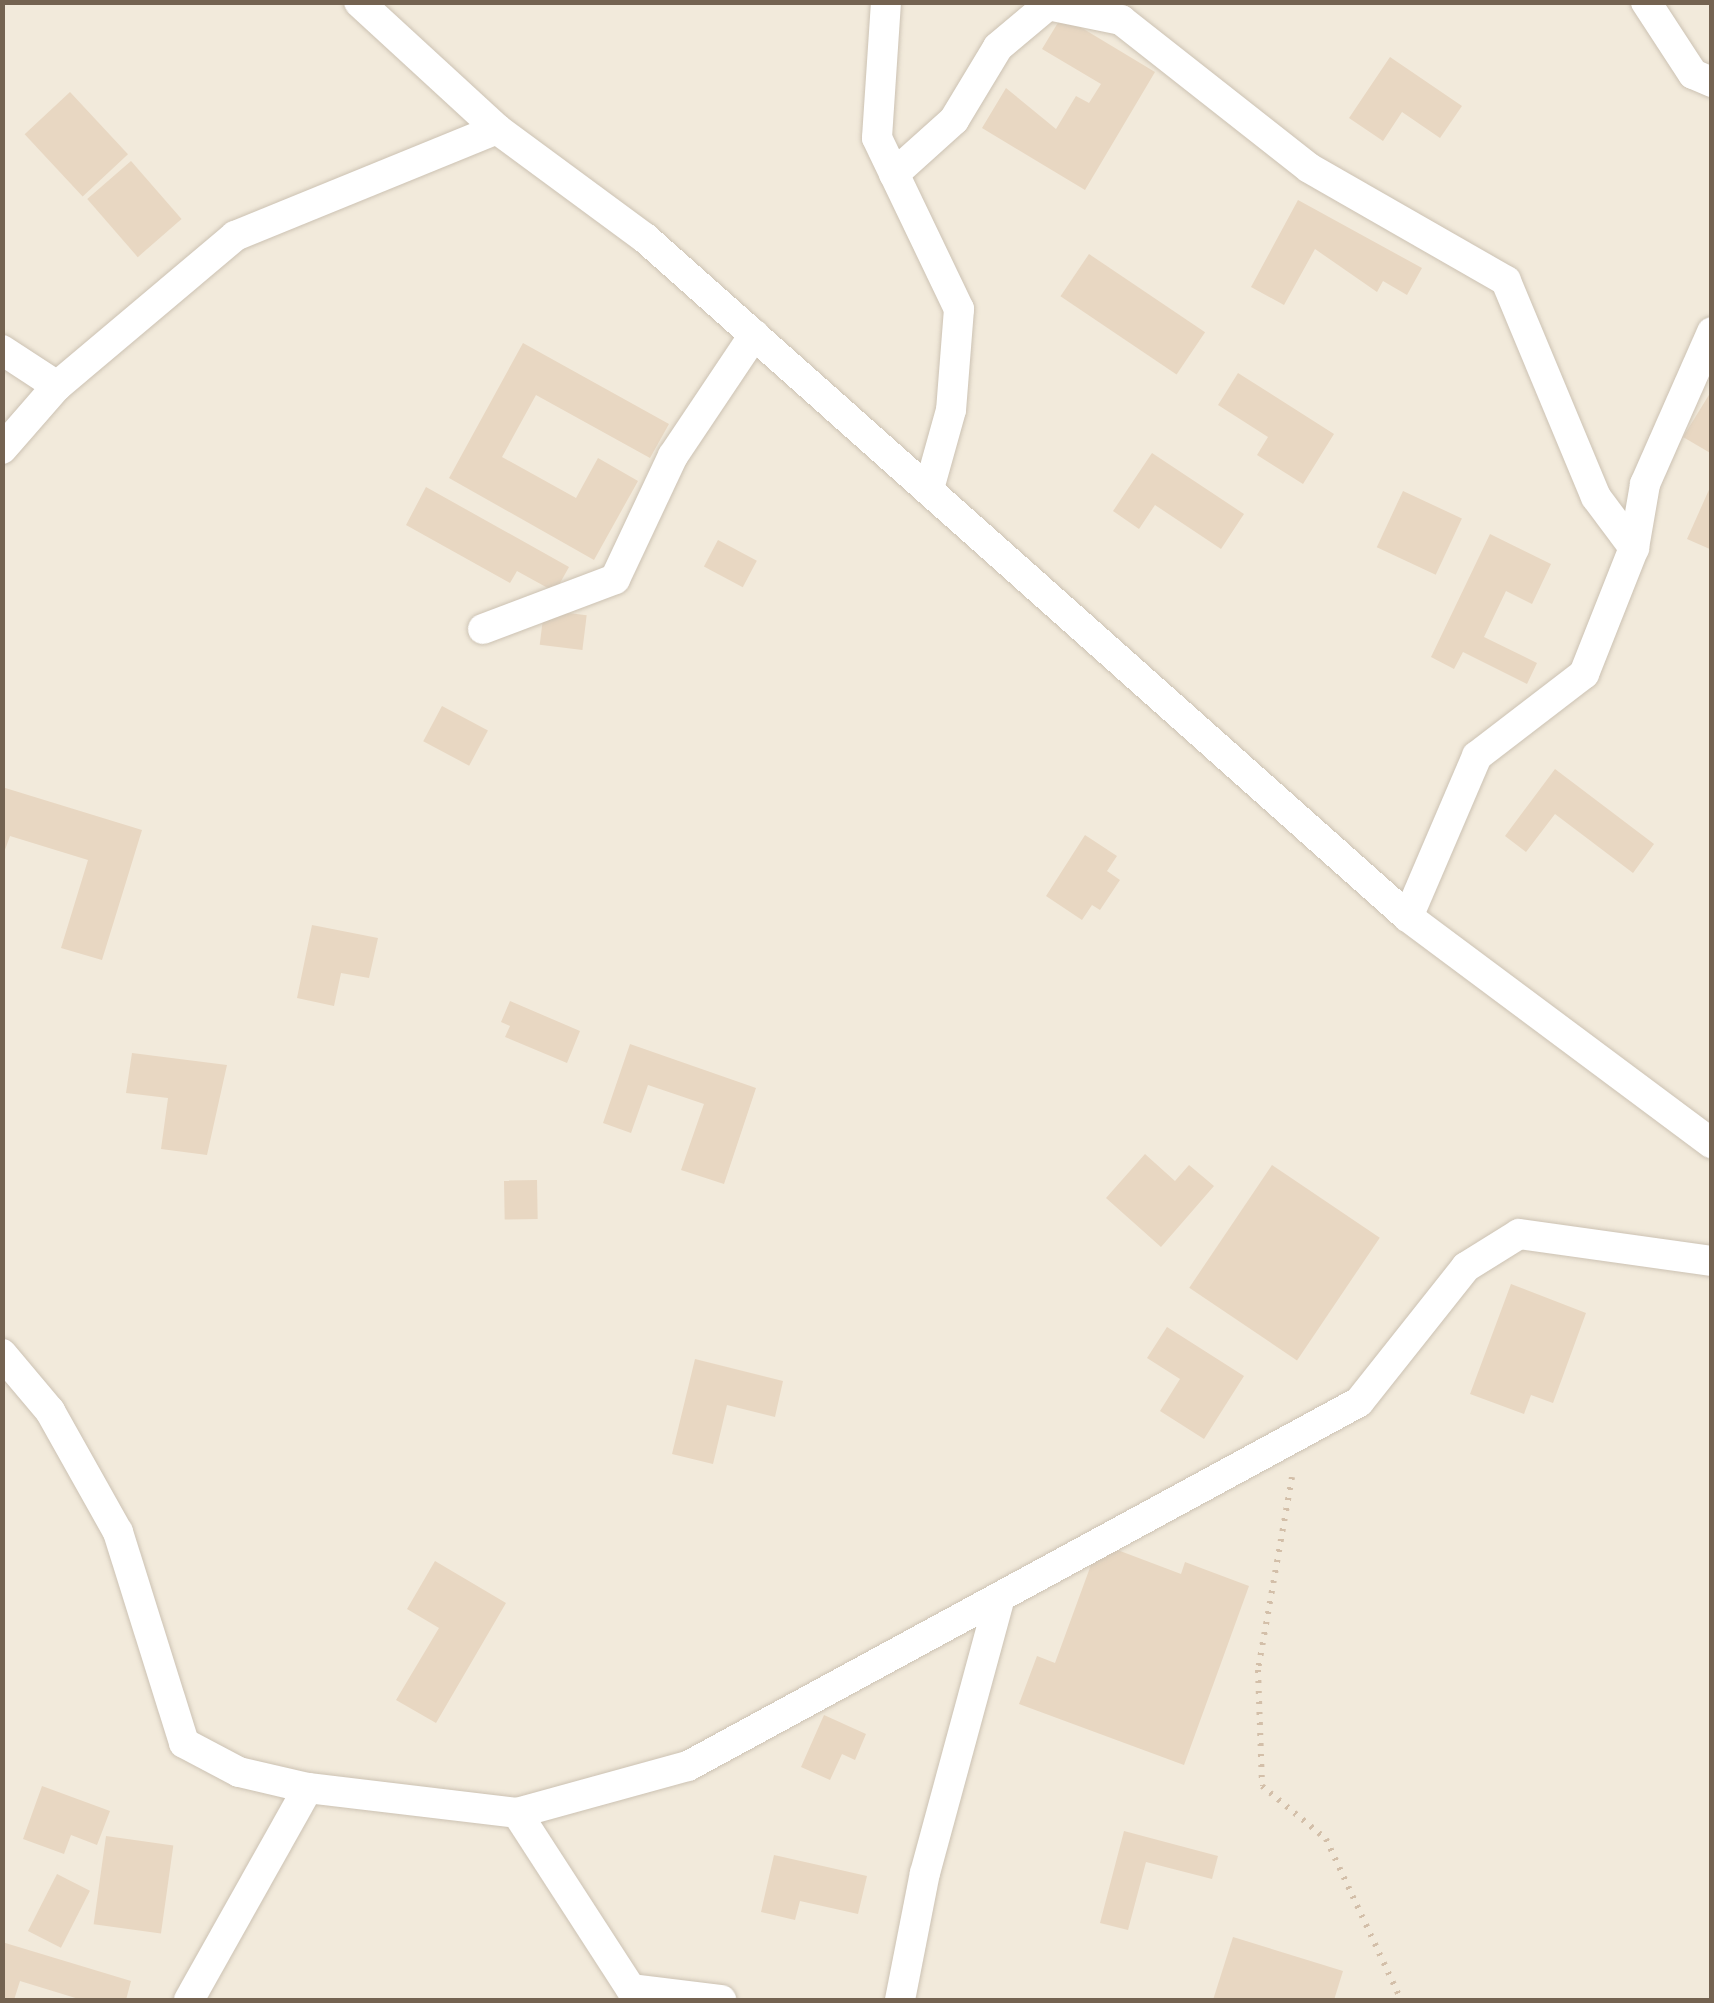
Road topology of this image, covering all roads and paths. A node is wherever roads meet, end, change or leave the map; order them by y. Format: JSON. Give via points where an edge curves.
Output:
{"nodes":[{"id":1,"x":358,"y":2,"type":"edge"},
{"id":2,"x":886,"y":2,"type":"edge"},
{"id":3,"x":1646,"y":2,"type":"edge"},
{"id":4,"x":1712,"y":82,"type":"edge"},
{"id":5,"x":497,"y":129,"type":"junction"},
{"id":6,"x":894,"y":174,"type":"junction"},
{"id":7,"x":1712,"y":332,"type":"edge"},
{"id":8,"x":754,"y":334,"type":"junction"},
{"id":9,"x":2,"y":350,"type":"edge"},
{"id":10,"x":57,"y":386,"type":"junction"},
{"id":11,"x":2,"y":449,"type":"edge"},
{"id":12,"x":929,"y":488,"type":"junction"},
{"id":13,"x":1634,"y":548,"type":"junction"},
{"id":14,"x":483,"y":628,"type":"dead end"},
{"id":15,"x":1408,"y":917,"type":"junction"},
{"id":16,"x":1712,"y":1144,"type":"edge"},
{"id":17,"x":1712,"y":1261,"type":"edge"},
{"id":18,"x":2,"y":1354,"type":"edge"},
{"id":19,"x":1301,"y":1432,"type":"junction"},
{"id":20,"x":998,"y":1604,"type":"junction"},
{"id":21,"x":308,"y":1788,"type":"junction"},
{"id":22,"x":517,"y":1813,"type":"junction"},
{"id":23,"x":189,"y":2000,"type":"edge"},
{"id":24,"x":721,"y":2000,"type":"edge"},
{"id":25,"x":900,"y":2000,"type":"edge"},
{"id":26,"x":1401,"y":2000,"type":"edge"}],
"edges":[{"from":1,"to":5,"type":"street"},
{"from":2,"to":6,"type":"street","via":[[877,138]]},
{"from":3,"to":4,"type":"street","via":[[1694,74]]},
{"from":5,"to":8,"type":"street","via":[[645,238]]},
{"from":5,"to":10,"type":"street","via":[[235,236]]},
{"from":6,"to":12,"type":"street","via":[[959,309],[951,410]]},
{"from":6,"to":13,"type":"street","via":[[954,120],[998,47],[1048,5],[1121,20],[1309,168],[1506,281],[1596,497]]},
{"from":7,"to":13,"type":"street","via":[[1645,484]]},
{"from":8,"to":12,"type":"street"},
{"from":8,"to":14,"type":"street","via":[[672,456],[615,579]]},
{"from":9,"to":10,"type":"street"},
{"from":10,"to":11,"type":"street"},
{"from":12,"to":15,"type":"street"},
{"from":13,"to":15,"type":"street","via":[[1584,674],[1477,756]]},
{"from":15,"to":16,"type":"street"},
{"from":17,"to":19,"type":"street","via":[[1519,1234],[1466,1267],[1359,1402]]},
{"from":18,"to":21,"type":"street","via":[[50,1412],[118,1532],[184,1743],[239,1772]]},
{"from":19,"to":20,"type":"street","via":[[1151,1508]]},
{"from":19,"to":26,"type":"path","via":[[1258,1670],[1262,1786],[1326,1839]]},
{"from":20,"to":22,"type":"street","via":[[688,1766]]},
{"from":20,"to":25,"type":"street","via":[[925,1873]]},
{"from":21,"to":22,"type":"street"},
{"from":21,"to":23,"type":"street"},
{"from":22,"to":24,"type":"street","via":[[632,1989]]}]}
